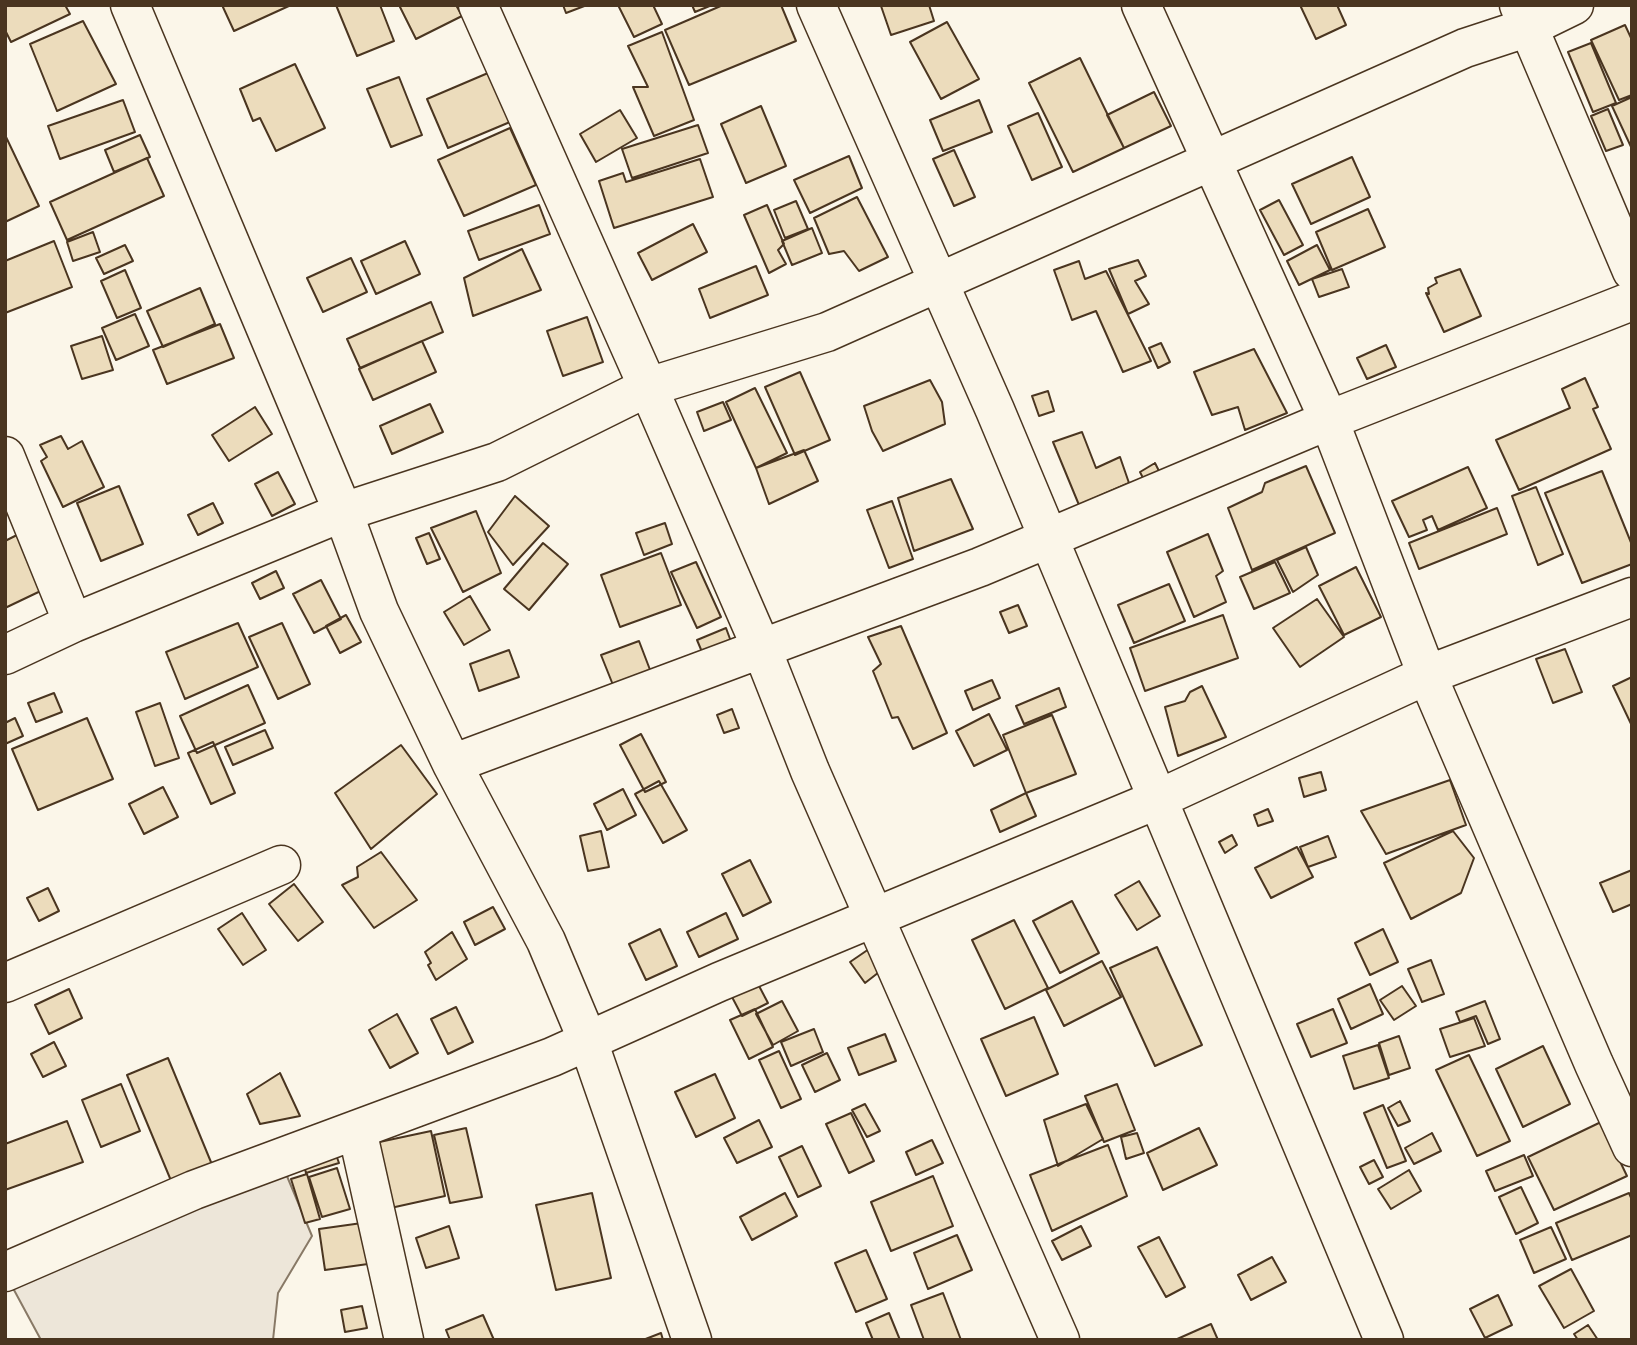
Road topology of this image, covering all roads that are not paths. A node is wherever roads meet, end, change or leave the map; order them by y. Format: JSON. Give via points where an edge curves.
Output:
{"nodes":[{"id":1,"x":130,"y":5,"type":"edge"},
{"id":2,"x":478,"y":5,"type":"edge"},
{"id":3,"x":816,"y":5,"type":"edge"},
{"id":4,"x":1141,"y":5,"type":"edge"},
{"id":5,"x":1574,"y":5,"type":"edge"},
{"id":6,"x":1524,"y":16,"type":"edge"},
{"id":7,"x":1210,"y":160,"type":"junction"},
{"id":8,"x":1632,"y":271,"type":"edge"},
{"id":9,"x":938,"y":281,"type":"junction"},
{"id":10,"x":1632,"y":301,"type":"edge"},
{"id":11,"x":648,"y":387,"type":"junction"},
{"id":12,"x":1329,"y":420,"type":"junction"},
{"id":13,"x":5,"y":456,"type":"edge"},
{"id":14,"x":343,"y":512,"type":"junction"},
{"id":15,"x":1048,"y":539,"type":"junction"},
{"id":16,"x":1632,"y":597,"type":"edge"},
{"id":17,"x":73,"y":623,"type":"junction"},
{"id":18,"x":761,"y":647,"type":"junction"},
{"id":19,"x":5,"y":655,"type":"edge"},
{"id":20,"x":1427,"y":675,"type":"junction"},
{"id":21,"x":452,"y":764,"type":"junction"},
{"id":22,"x":1156,"y":800,"type":"junction"},
{"id":23,"x":281,"y":865,"type":"dead end"},
{"id":24,"x":874,"y":917,"type":"junction"},
{"id":25,"x":5,"y":983,"type":"edge"},
{"id":26,"x":588,"y":1041,"type":"junction"},
{"id":27,"x":357,"y":1130,"type":"junction"},
{"id":28,"x":1632,"y":1147,"type":"edge"},
{"id":29,"x":5,"y":1272,"type":"edge"},
{"id":30,"x":404,"y":1340,"type":"edge"},
{"id":31,"x":692,"y":1340,"type":"edge"},
{"id":32,"x":1060,"y":1340,"type":"edge"},
{"id":33,"x":1384,"y":1340,"type":"edge"}],
"edges":[{"from":1,"to":14,"type":"street"},
{"from":2,"to":11,"type":"street"},
{"from":3,"to":9,"type":"street"},
{"from":4,"to":7,"type":"street"},
{"from":5,"to":6,"type":"street"},
{"from":6,"to":7,"type":"street","via":[[1465,48]]},
{"from":6,"to":8,"type":"street"},
{"from":7,"to":9,"type":"street"},
{"from":7,"to":12,"type":"street"},
{"from":9,"to":11,"type":"street","via":[[827,331]]},
{"from":9,"to":15,"type":"street"},
{"from":10,"to":12,"type":"street"},
{"from":11,"to":14,"type":"street","via":[[497,462]]},
{"from":11,"to":18,"type":"street"},
{"from":12,"to":15,"type":"street"},
{"from":12,"to":20,"type":"street"},
{"from":13,"to":17,"type":"street"},
{"from":14,"to":17,"type":"street"},
{"from":14,"to":21,"type":"street","via":[[379,611]]},
{"from":15,"to":18,"type":"street"},
{"from":15,"to":22,"type":"street"},
{"from":16,"to":20,"type":"street"},
{"from":17,"to":19,"type":"street"},
{"from":18,"to":21,"type":"street"},
{"from":18,"to":24,"type":"street"},
{"from":20,"to":22,"type":"street"},
{"from":20,"to":28,"type":"street"},
{"from":21,"to":26,"type":"street","via":[[546,942]]},
{"from":22,"to":24,"type":"street"},
{"from":22,"to":33,"type":"street"},
{"from":23,"to":25,"type":"street"},
{"from":24,"to":26,"type":"street"},
{"from":24,"to":32,"type":"street"},
{"from":26,"to":27,"type":"street"},
{"from":26,"to":31,"type":"street"},
{"from":27,"to":29,"type":"street","via":[[194,1190]]},
{"from":27,"to":30,"type":"street"}]}
